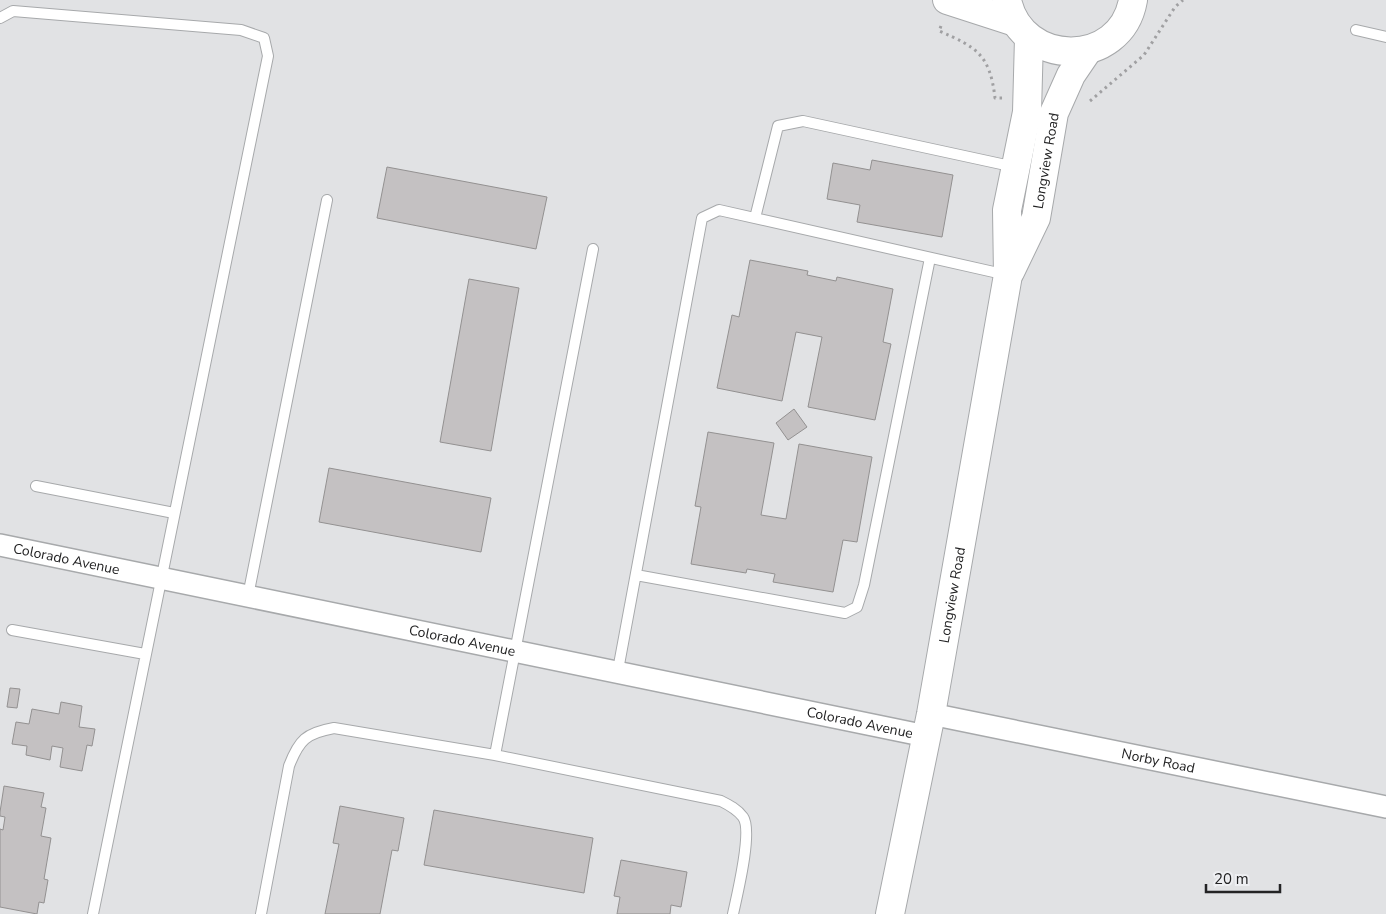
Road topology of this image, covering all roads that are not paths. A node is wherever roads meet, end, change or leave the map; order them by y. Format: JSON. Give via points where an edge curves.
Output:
{"nodes":[{"id":1,"x":947,"y":0,"type":"edge"},
{"id":2,"x":1135,"y":3,"type":"edge"},
{"id":3,"x":0,"y":18,"type":"edge"},
{"id":4,"x":1017,"y":20,"type":"edge"},
{"id":5,"x":1356,"y":30,"type":"dead end"},
{"id":6,"x":1386,"y":37,"type":"edge"},
{"id":7,"x":1088,"y":50,"type":"junction"},
{"id":8,"x":1016,"y":167,"type":"junction"},
{"id":9,"x":327,"y":200,"type":"dead end"},
{"id":10,"x":755,"y":218,"type":"junction"},
{"id":11,"x":593,"y":249,"type":"dead end"},
{"id":12,"x":930,"y":258,"type":"junction"},
{"id":13,"x":1008,"y":275,"type":"junction"},
{"id":14,"x":36,"y":486,"type":"dead end"},
{"id":15,"x":174,"y":512,"type":"junction"},
{"id":16,"x":0,"y":545,"type":"edge"},
{"id":17,"x":636,"y":575,"type":"junction"},
{"id":18,"x":160,"y":578,"type":"junction"},
{"id":19,"x":248,"y":596,"type":"junction"},
{"id":20,"x":12,"y":630,"type":"dead end"},
{"id":21,"x":514,"y":651,"type":"junction"},
{"id":22,"x":145,"y":654,"type":"junction"},
{"id":23,"x":618,"y":670,"type":"junction"},
{"id":24,"x":928,"y":725,"type":"junction"},
{"id":25,"x":495,"y":755,"type":"junction"},
{"id":26,"x":1386,"y":807,"type":"edge"},
{"id":27,"x":93,"y":914,"type":"edge"},
{"id":28,"x":261,"y":914,"type":"edge"},
{"id":29,"x":734,"y":914,"type":"edge"},
{"id":30,"x":890,"y":914,"type":"edge"}],
"edges":[{"from":1,"to":4,"type":"main road"},
{"from":2,"to":7,"type":"main road","via":[[1122,27],[1112,37]]},
{"from":3,"to":15,"type":"lane","via":[[13,11],[241,30],[264,38],[268,56]]},
{"from":4,"to":7,"type":"main road","via":[[1047,48],[1067,52]]},
{"from":4,"to":8,"type":"main road","name":"Longview Road","via":[[1027,112]]},
{"from":5,"to":6,"type":"lane"},
{"from":7,"to":13,"type":"main road","name":"Longview Road","via":[[1071,75],[1054,113],[1036,218]]},
{"from":8,"to":10,"type":"lane","via":[[802,121],[778,126]]},
{"from":8,"to":13,"type":"main road","name":"Longview Road","via":[[1007,210]]},
{"from":9,"to":19,"type":"lane"},
{"from":10,"to":12,"type":"lane"},
{"from":10,"to":17,"type":"lane","via":[[720,210],[702,218]]},
{"from":11,"to":21,"type":"lane"},
{"from":12,"to":13,"type":"lane"},
{"from":12,"to":17,"type":"lane","via":[[857,607],[845,613]]},
{"from":13,"to":24,"type":"main road","name":"Longview Road"},
{"from":14,"to":15,"type":"lane"},
{"from":15,"to":18,"type":"lane"},
{"from":16,"to":18,"type":"street","name":"Colorado Avenue"},
{"from":17,"to":23,"type":"lane"},
{"from":18,"to":19,"type":"street","name":"Colorado Avenue"},
{"from":18,"to":22,"type":"lane"},
{"from":19,"to":21,"type":"street","name":"Colorado Avenue"},
{"from":20,"to":22,"type":"lane"},
{"from":21,"to":23,"type":"street","name":"Colorado Avenue"},
{"from":21,"to":25,"type":"lane"},
{"from":22,"to":27,"type":"lane"},
{"from":23,"to":24,"type":"street","name":"Colorado Avenue"},
{"from":24,"to":26,"type":"street","name":"Norby Road"},
{"from":24,"to":30,"type":"main road","name":"Longview Road"},
{"from":25,"to":28,"type":"lane","via":[[334,728],[315,732],[298,744],[289,766]]},
{"from":25,"to":29,"type":"lane","via":[[721,800],[735,809],[745,819],[747,843]]}]}
